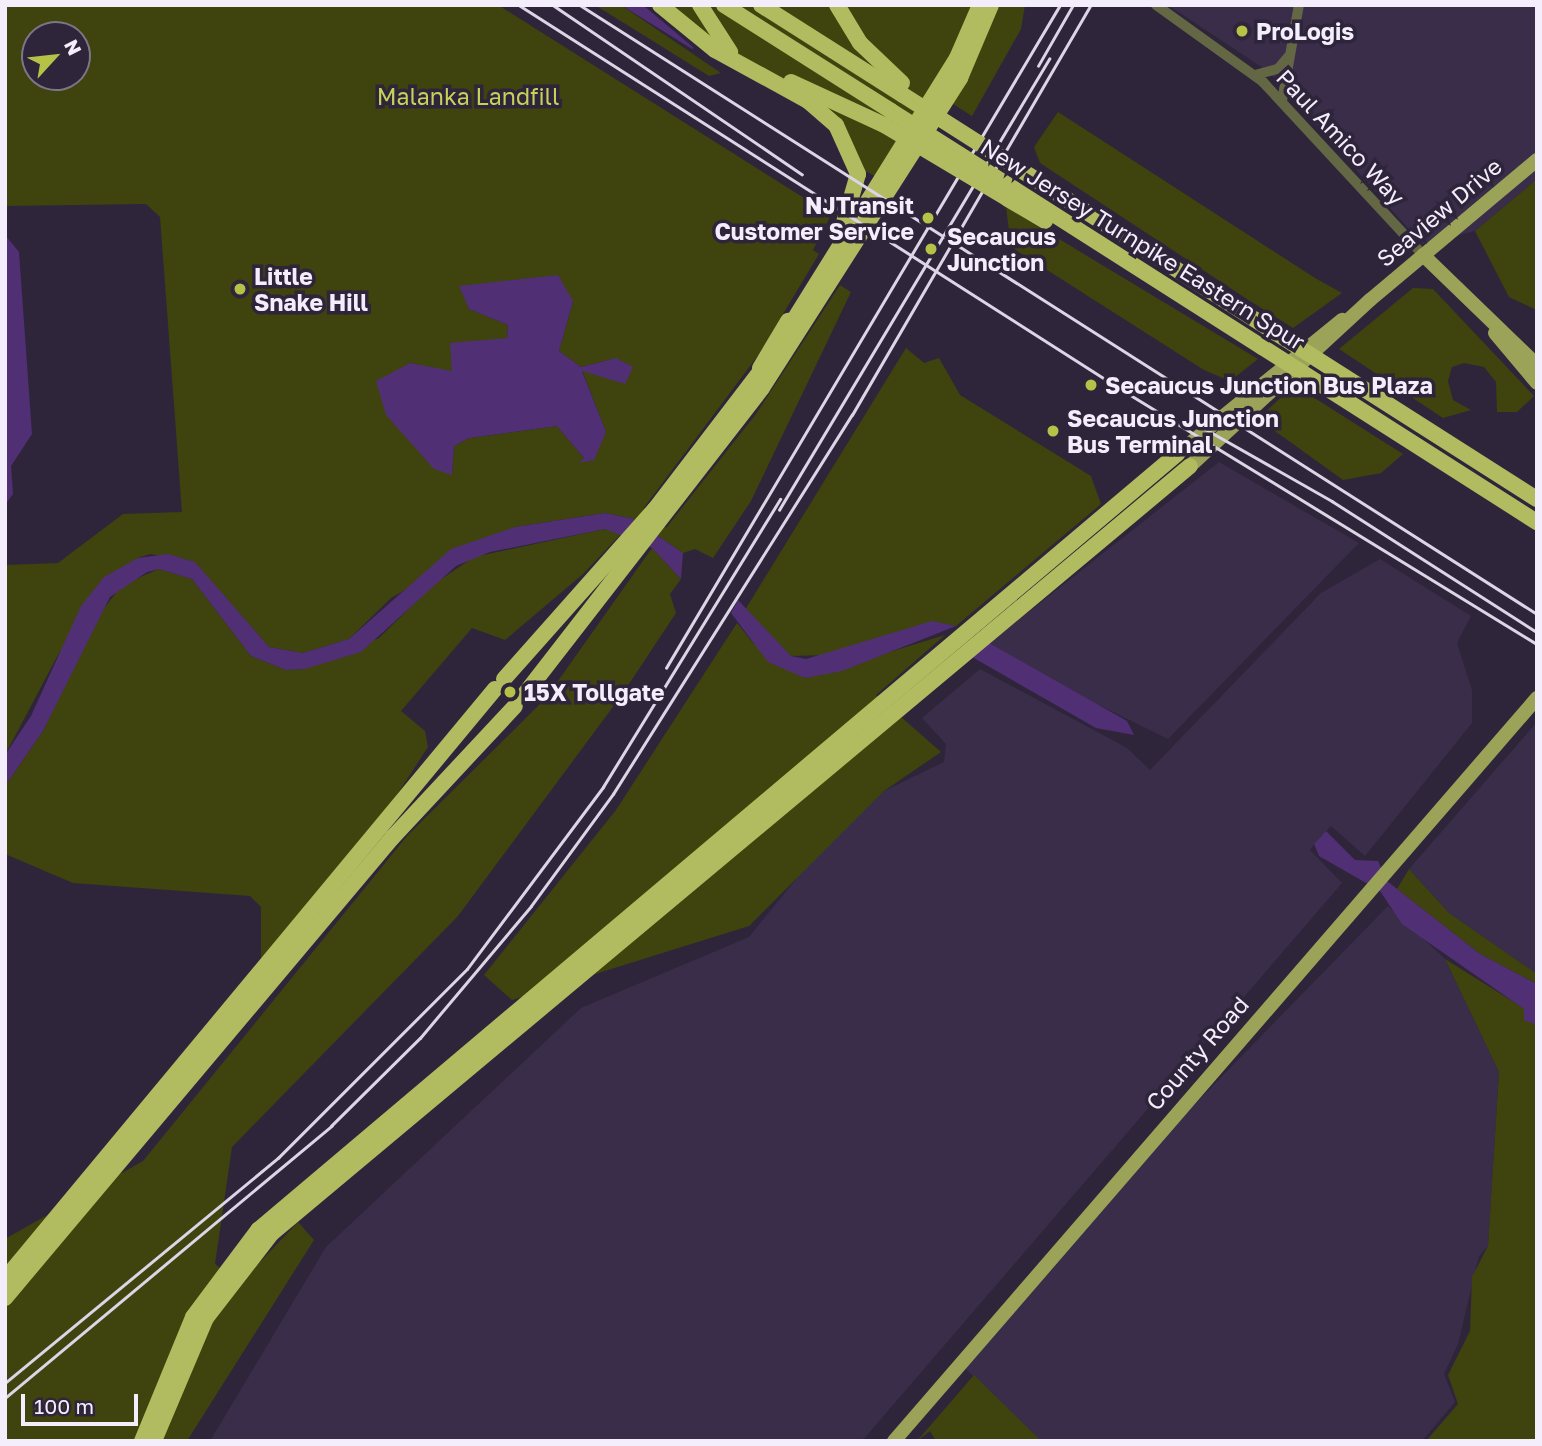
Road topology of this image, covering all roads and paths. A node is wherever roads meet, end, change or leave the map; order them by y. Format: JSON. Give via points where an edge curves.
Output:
{"nodes":[{"id":1,"x":660,"y":5,"type":"edge"},
{"id":2,"x":699,"y":5,"type":"edge"},
{"id":3,"x":724,"y":5,"type":"edge"},
{"id":4,"x":761,"y":5,"type":"edge"},
{"id":5,"x":837,"y":5,"type":"edge"},
{"id":6,"x":980,"y":5,"type":"edge"},
{"id":7,"x":991,"y":5,"type":"edge"},
{"id":8,"x":1156,"y":5,"type":"edge"},
{"id":9,"x":1299,"y":5,"type":"edge"},
{"id":10,"x":1289,"y":55,"type":"junction"},
{"id":11,"x":1255,"y":75,"type":"junction"},
{"id":12,"x":905,"y":91,"type":"junction"},
{"id":13,"x":1282,"y":101,"type":"junction"},
{"id":14,"x":887,"y":118,"type":"junction"},
{"id":15,"x":1537,"y":160,"type":"edge"},
{"id":16,"x":1423,"y":255,"type":"junction"},
{"id":17,"x":1370,"y":300,"type":"junction"},
{"id":18,"x":1531,"y":365,"type":"edge"},
{"id":19,"x":753,"y":380,"type":"junction"},
{"id":20,"x":1537,"y":382,"type":"edge"},
{"id":21,"x":1177,"y":454,"type":"joint"},
{"id":22,"x":1190,"y":466,"type":"joint"},
{"id":23,"x":1537,"y":499,"type":"edge"},
{"id":24,"x":659,"y":513,"type":"junction"},
{"id":25,"x":1537,"y":522,"type":"edge"},
{"id":26,"x":627,"y":552,"type":"junction"},
{"id":27,"x":1537,"y":698,"type":"edge"},
{"id":28,"x":270,"y":974,"type":"junction"},
{"id":29,"x":235,"y":1264,"type":"junction"},
{"id":30,"x":5,"y":1279,"type":"edge"},
{"id":31,"x":5,"y":1298,"type":"edge"},
{"id":32,"x":142,"y":1441,"type":"edge"},
{"id":33,"x":154,"y":1441,"type":"edge"},
{"id":34,"x":894,"y":1441,"type":"edge"}],
"edges":[{"from":1,"to":19,"type":"highway","via":[[715,50],[822,111],[855,159],[857,188],[846,221]]},
{"from":2,"to":14,"type":"highway","via":[[716,37],[737,58]]},
{"from":3,"to":14,"type":"highway","name":"New Jersey Turnpike Eastern Spur"},
{"from":4,"to":12,"type":"highway"},
{"from":5,"to":12,"type":"highway","via":[[859,43]]},
{"from":6,"to":19,"type":"highway","via":[[957,58]]},
{"from":7,"to":24,"type":"highway","via":[[968,65],[862,235],[738,422]]},
{"from":8,"to":11,"type":"street","name":"Paul Amico Way"},
{"from":9,"to":10,"type":"street"},
{"from":10,"to":11,"type":"street","via":[[1278,69]]},
{"from":10,"to":13,"type":"street"},
{"from":11,"to":13,"type":"street","name":"Paul Amico Way"},
{"from":12,"to":23,"type":"highway","name":"New Jersey Turnpike Eastern Spur","bridge":true,"via":[[953,127]]},
{"from":13,"to":16,"type":"street","name":"Paul Amico Way"},
{"from":14,"to":25,"type":"highway","name":"New Jersey Turnpike Eastern Spur","bridge":true,"via":[[1139,268]]},
{"from":15,"to":16,"type":"main road","name":"Seaview Drive"},
{"from":16,"to":17,"type":"main road","name":"Seaview Drive"},
{"from":16,"to":18,"type":"main road"},
{"from":17,"to":21,"type":"main road","name":"Seaview Drive"},
{"from":17,"to":22,"type":"main road","name":"Seaview Drive"},
{"from":18,"to":20,"type":"main road"},
{"from":19,"to":24,"type":"highway"},
{"from":21,"to":29,"type":"highway","via":[[284,1207]]},
{"from":22,"to":29,"type":"highway"},
{"from":24,"to":26,"type":"highway"},
{"from":26,"to":28,"type":"highway","via":[[500,684]]},
{"from":26,"to":28,"type":"highway","via":[[520,701]]},
{"from":27,"to":34,"type":"main road","name":"County Road"},
{"from":28,"to":30,"type":"highway"},
{"from":28,"to":31,"type":"highway"},
{"from":29,"to":32,"type":"highway","via":[[189,1324]]},
{"from":29,"to":33,"type":"highway","via":[[198,1333]]}]}
